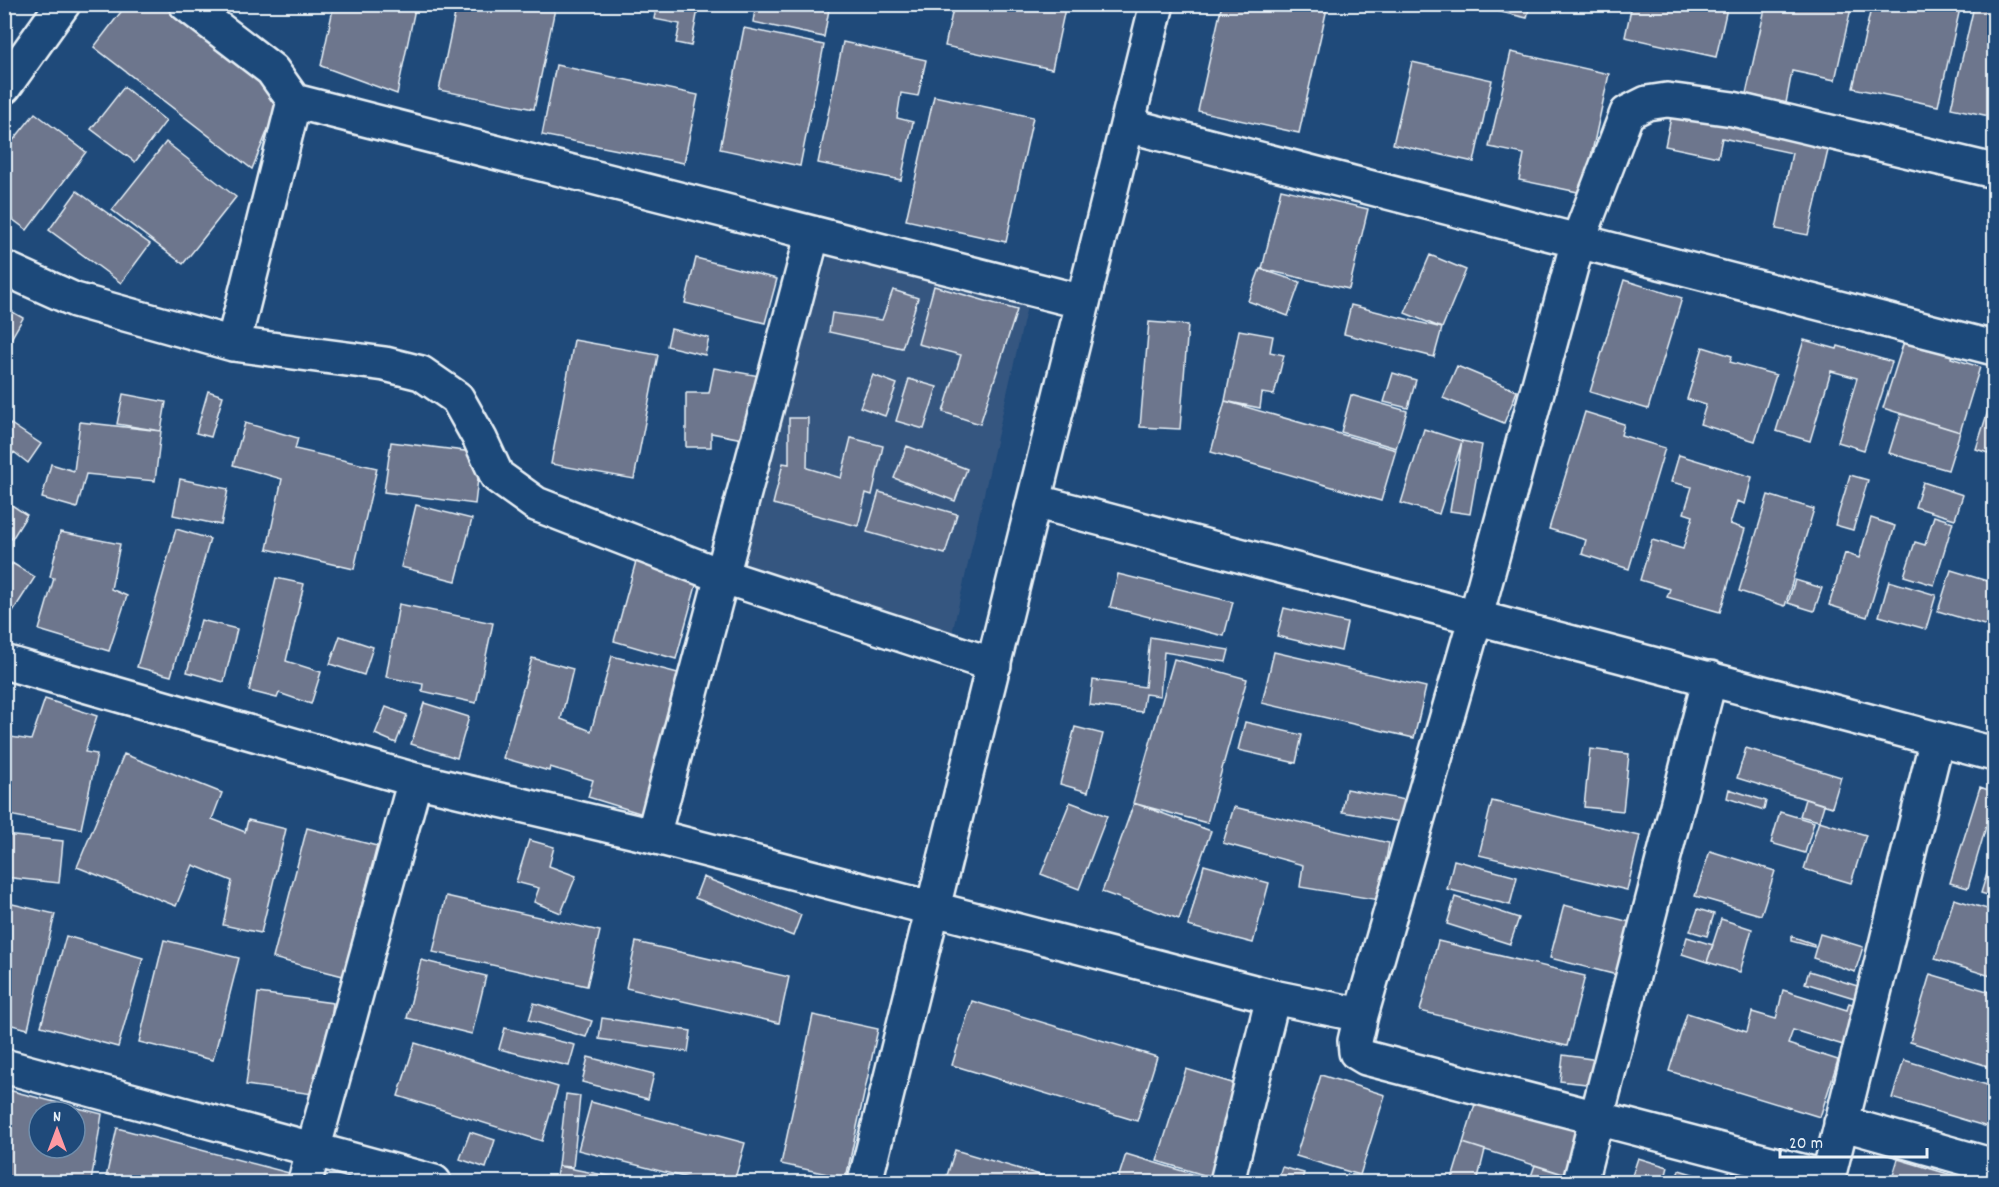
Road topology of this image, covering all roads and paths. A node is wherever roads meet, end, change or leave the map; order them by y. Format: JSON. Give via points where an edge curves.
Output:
{"nodes":[{"id":1,"x":63,"y":4,"type":"edge"},
{"id":2,"x":186,"y":4,"type":"edge"},
{"id":3,"x":1157,"y":4,"type":"edge"},
{"id":4,"x":4,"y":87,"type":"edge"},
{"id":5,"x":294,"y":101,"type":"junction"},
{"id":6,"x":1127,"y":125,"type":"junction"},
{"id":7,"x":1995,"y":171,"type":"edge"},
{"id":8,"x":813,"y":233,"type":"junction"},
{"id":9,"x":1578,"y":241,"type":"junction"},
{"id":10,"x":4,"y":268,"type":"edge"},
{"id":11,"x":1083,"y":302,"type":"junction"},
{"id":12,"x":233,"y":344,"type":"junction"},
{"id":13,"x":1995,"y":348,"type":"edge"},
{"id":14,"x":1034,"y":501,"type":"junction"},
{"id":15,"x":722,"y":576,"type":"junction"},
{"id":16,"x":1476,"y":616,"type":"junction"},
{"id":17,"x":4,"y":662,"type":"edge"},
{"id":18,"x":994,"y":664,"type":"junction"},
{"id":19,"x":1710,"y":678,"type":"junction"},
{"id":20,"x":1937,"y":739,"type":"junction"},
{"id":21,"x":1993,"y":748,"type":"edge"},
{"id":22,"x":415,"y":780,"type":"junction"},
{"id":23,"x":653,"y":836,"type":"junction"},
{"id":24,"x":932,"y":909,"type":"junction"},
{"id":25,"x":1273,"y":997,"type":"junction"},
{"id":26,"x":1361,"y":1015,"type":"junction"},
{"id":27,"x":4,"y":1066,"type":"edge"},
{"id":28,"x":1595,"y":1118,"type":"junction"},
{"id":29,"x":1841,"y":1123,"type":"junction"},
{"id":30,"x":313,"y":1150,"type":"junction"},
{"id":31,"x":1995,"y":1166,"type":"edge"},
{"id":32,"x":1827,"y":1180,"type":"edge"},
{"id":33,"x":305,"y":1182,"type":"edge"},
{"id":34,"x":434,"y":1182,"type":"edge"},
{"id":35,"x":865,"y":1182,"type":"edge"},
{"id":36,"x":1227,"y":1182,"type":"edge"},
{"id":37,"x":1580,"y":1182,"type":"edge"}],
"edges":[{"from":1,"to":4,"type":"street"},
{"from":2,"to":5,"type":"street","via":[[272,70]]},
{"from":3,"to":6,"type":"street"},
{"from":5,"to":8,"type":"street"},
{"from":5,"to":12,"type":"street"},
{"from":6,"to":9,"type":"street"},
{"from":6,"to":11,"type":"street"},
{"from":7,"to":9,"type":"street","via":[[1733,109],[1667,100],[1647,103],[1627,113]]},
{"from":8,"to":11,"type":"street"},
{"from":8,"to":15,"type":"street"},
{"from":9,"to":13,"type":"street"},
{"from":9,"to":16,"type":"street"},
{"from":10,"to":12,"type":"street","via":[[75,300]]},
{"from":11,"to":14,"type":"street"},
{"from":12,"to":15,"type":"street","via":[[385,364],[421,373],[456,398],[497,476],[536,504]]},
{"from":14,"to":16,"type":"street"},
{"from":14,"to":18,"type":"street"},
{"from":15,"to":18,"type":"street"},
{"from":15,"to":23,"type":"street"},
{"from":16,"to":19,"type":"street"},
{"from":16,"to":26,"type":"street"},
{"from":17,"to":22,"type":"street"},
{"from":18,"to":24,"type":"street"},
{"from":19,"to":20,"type":"street"},
{"from":19,"to":28,"type":"street"},
{"from":20,"to":21,"type":"street"},
{"from":20,"to":29,"type":"street"},
{"from":22,"to":23,"type":"street"},
{"from":22,"to":30,"type":"street"},
{"from":23,"to":24,"type":"street"},
{"from":24,"to":25,"type":"street"},
{"from":24,"to":35,"type":"street"},
{"from":25,"to":26,"type":"street"},
{"from":25,"to":36,"type":"street"},
{"from":26,"to":28,"type":"street","via":[[1356,1052],[1366,1058]]},
{"from":27,"to":30,"type":"street"},
{"from":28,"to":32,"type":"street"},
{"from":28,"to":37,"type":"street"},
{"from":29,"to":31,"type":"street"},
{"from":29,"to":32,"type":"street"},
{"from":30,"to":33,"type":"street"},
{"from":30,"to":34,"type":"street"}]}
